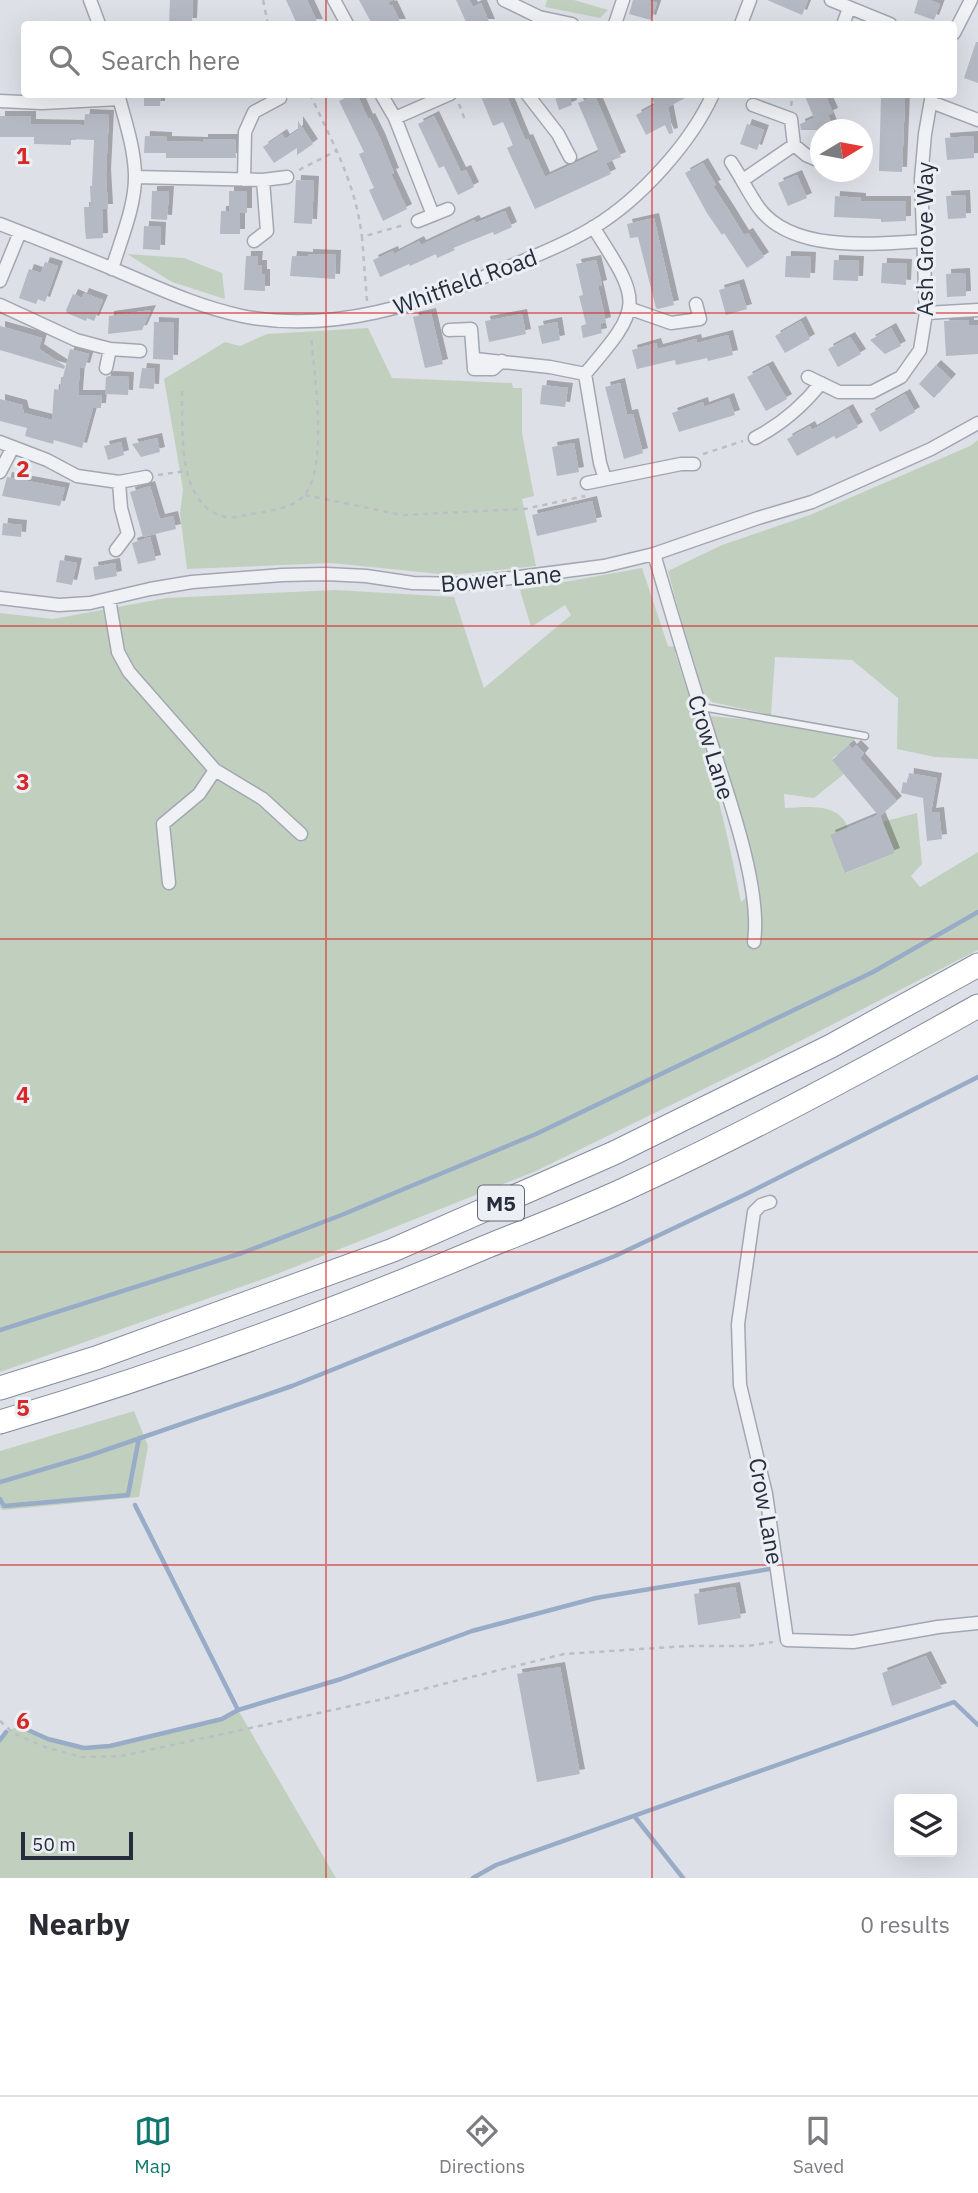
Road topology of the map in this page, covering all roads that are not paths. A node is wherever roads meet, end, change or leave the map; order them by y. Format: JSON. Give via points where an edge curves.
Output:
{"nodes":[{"id":1,"x":90,"y":0,"type":"edge"},
{"id":2,"x":334,"y":0,"type":"edge"},
{"id":3,"x":503,"y":0,"type":"edge"},
{"id":4,"x":623,"y":0,"type":"edge"},
{"id":5,"x":750,"y":0,"type":"edge"},
{"id":6,"x":831,"y":0,"type":"edge"},
{"id":7,"x":971,"y":0,"type":"edge"},
{"id":8,"x":849,"y":8,"type":"junction"},
{"id":9,"x":98,"y":21,"type":"edge"},
{"id":10,"x":345,"y":21,"type":"edge"},
{"id":11,"x":537,"y":21,"type":"edge"},
{"id":12,"x":616,"y":21,"type":"edge"},
{"id":13,"x":742,"y":21,"type":"edge"},
{"id":14,"x":844,"y":21,"type":"edge"},
{"id":15,"x":882,"y":21,"type":"edge"},
{"id":16,"x":957,"y":27,"type":"edge"},
{"id":17,"x":106,"y":98,"type":"edge"},
{"id":18,"x":119,"y":98,"type":"edge"},
{"id":19,"x":384,"y":98,"type":"edge"},
{"id":20,"x":441,"y":98,"type":"edge"},
{"id":21,"x":530,"y":98,"type":"edge"},
{"id":22,"x":711,"y":98,"type":"edge"},
{"id":23,"x":932,"y":98,"type":"edge"},
{"id":24,"x":280,"y":99,"type":"dead end"},
{"id":25,"x":0,"y":101,"type":"edge"},
{"id":26,"x":753,"y":106,"type":"dead end"},
{"id":27,"x":395,"y":118,"type":"junction"},
{"id":28,"x":978,"y":120,"type":"edge"},
{"id":29,"x":794,"y":145,"type":"junction"},
{"id":30,"x":570,"y":157,"type":"dead end"},
{"id":31,"x":810,"y":157,"type":"edge"},
{"id":32,"x":731,"y":162,"type":"dead end"},
{"id":33,"x":135,"y":177,"type":"junction"},
{"id":34,"x":287,"y":177,"type":"road end"},
{"id":35,"x":244,"y":180,"type":"junction"},
{"id":36,"x":263,"y":180,"type":"junction"},
{"id":37,"x":743,"y":180,"type":"junction"},
{"id":38,"x":448,"y":209,"type":"dead end"},
{"id":39,"x":433,"y":215,"type":"junction"},
{"id":40,"x":418,"y":221,"type":"road end"},
{"id":41,"x":0,"y":224,"type":"edge"},
{"id":42,"x":593,"y":227,"type":"junction"},
{"id":43,"x":267,"y":231,"type":"junction"},
{"id":44,"x":20,"y":232,"type":"junction"},
{"id":45,"x":280,"y":238,"type":"dead end"},
{"id":46,"x":254,"y":242,"type":"dead end"},
{"id":47,"x":923,"y":242,"type":"junction"},
{"id":48,"x":112,"y":269,"type":"junction"},
{"id":49,"x":0,"y":281,"type":"edge"},
{"id":50,"x":696,"y":304,"type":"dead end"},
{"id":51,"x":0,"y":305,"type":"edge"},
{"id":52,"x":631,"y":309,"type":"junction"},
{"id":53,"x":978,"y":310,"type":"edge"},
{"id":54,"x":926,"y":313,"type":"junction"},
{"id":55,"x":449,"y":330,"type":"dead end"},
{"id":56,"x":110,"y":349,"type":"junction"},
{"id":57,"x":139,"y":351,"type":"dead end"},
{"id":58,"x":106,"y":368,"type":"dead end"},
{"id":59,"x":585,"y":374,"type":"junction"},
{"id":60,"x":808,"y":377,"type":"dead end"},
{"id":61,"x":821,"y":383,"type":"junction"},
{"id":62,"x":978,"y":423,"type":"edge"},
{"id":63,"x":755,"y":438,"type":"road end"},
{"id":64,"x":0,"y":442,"type":"edge"},
{"id":65,"x":13,"y":447,"type":"junction"},
{"id":66,"x":694,"y":464,"type":"dead end"},
{"id":67,"x":0,"y":472,"type":"edge"},
{"id":68,"x":146,"y":477,"type":"road end"},
{"id":69,"x":605,"y":479,"type":"junction"},
{"id":70,"x":119,"y":482,"type":"junction"},
{"id":71,"x":587,"y":483,"type":"road end"},
{"id":72,"x":143,"y":531,"type":"dead end"},
{"id":73,"x":128,"y":534,"type":"junction"},
{"id":74,"x":116,"y":550,"type":"dead end"},
{"id":75,"x":654,"y":554,"type":"junction"},
{"id":76,"x":0,"y":598,"type":"edge"},
{"id":77,"x":109,"y":599,"type":"junction"},
{"id":78,"x":700,"y":707,"type":"junction"},
{"id":79,"x":865,"y":736,"type":"dead end"},
{"id":80,"x":215,"y":770,"type":"junction"},
{"id":81,"x":301,"y":834,"type":"dead end"},
{"id":82,"x":169,"y":883,"type":"dead end"},
{"id":83,"x":754,"y":942,"type":"dead end"},
{"id":84,"x":978,"y":965,"type":"edge"},
{"id":85,"x":978,"y":1006,"type":"edge"},
{"id":86,"x":771,"y":1202,"type":"dead end"},
{"id":87,"x":0,"y":1388,"type":"edge"},
{"id":88,"x":0,"y":1422,"type":"edge"},
{"id":89,"x":978,"y":1623,"type":"edge"}],
"edges":[{"from":1,"to":9,"type":"street"},
{"from":2,"to":10,"type":"street"},
{"from":3,"to":11,"type":"street"},
{"from":4,"to":12,"type":"street"},
{"from":5,"to":13,"type":"street"},
{"from":6,"to":8,"type":"street"},
{"from":7,"to":16,"type":"street"},
{"from":8,"to":14,"type":"street"},
{"from":8,"to":15,"type":"street"},
{"from":17,"to":25,"type":"street"},
{"from":18,"to":33,"type":"street"},
{"from":19,"to":27,"type":"street"},
{"from":20,"to":27,"type":"street"},
{"from":21,"to":30,"type":"street"},
{"from":22,"to":42,"type":"street","name":"Whitfield Road","via":[[664,164],[619,209]]},
{"from":23,"to":28,"type":"street"},
{"from":23,"to":47,"type":"street","name":"Ash Grove Way","via":[[921,178]]},
{"from":24,"to":35,"type":"street","via":[[254,112],[246,132]]},
{"from":26,"to":29,"type":"street","via":[[791,119]]},
{"from":27,"to":39,"type":"street"},
{"from":29,"to":31,"type":"street"},
{"from":29,"to":37,"type":"street"},
{"from":32,"to":37,"type":"street"},
{"from":33,"to":35,"type":"street"},
{"from":33,"to":48,"type":"street"},
{"from":34,"to":36,"type":"street"},
{"from":35,"to":36,"type":"street"},
{"from":36,"to":43,"type":"street"},
{"from":37,"to":47,"type":"street","via":[[760,210],[784,229],[814,240]]},
{"from":38,"to":39,"type":"street"},
{"from":39,"to":40,"type":"street"},
{"from":41,"to":44,"type":"street","name":"Whitfield Road"},
{"from":42,"to":48,"type":"street","name":"Whitfield Road","via":[[419,302],[368,315],[310,321],[231,313]]},
{"from":42,"to":52,"type":"street","via":[[623,276]]},
{"from":43,"to":45,"type":"street"},
{"from":43,"to":46,"type":"street"},
{"from":44,"to":48,"type":"street","name":"Whitfield Road"},
{"from":44,"to":49,"type":"street"},
{"from":47,"to":54,"type":"street","name":"Ash Grove Way"},
{"from":50,"to":52,"type":"street","via":[[706,317],[671,323]]},
{"from":51,"to":56,"type":"street","via":[[76,340]]},
{"from":52,"to":59,"type":"street","via":[[623,327]]},
{"from":53,"to":54,"type":"street"},
{"from":54,"to":61,"type":"street","name":"Ash Grove Way","via":[[920,350],[901,377],[872,392],[839,392]]},
{"from":55,"to":59,"type":"street","via":[[471,329],[474,369],[493,369],[502,361]]},
{"from":56,"to":57,"type":"street"},
{"from":56,"to":58,"type":"street"},
{"from":59,"to":69,"type":"street"},
{"from":60,"to":61,"type":"street","name":"Ash Grove Way"},
{"from":61,"to":63,"type":"street","via":[[807,402]]},
{"from":62,"to":75,"type":"street","name":"Bower Lane","via":[[812,502]]},
{"from":64,"to":65,"type":"street"},
{"from":65,"to":67,"type":"street"},
{"from":65,"to":70,"type":"street","via":[[77,476]]},
{"from":66,"to":69,"type":"street"},
{"from":68,"to":70,"type":"street"},
{"from":69,"to":71,"type":"street"},
{"from":70,"to":73,"type":"street"},
{"from":72,"to":73,"type":"street"},
{"from":73,"to":74,"type":"street"},
{"from":75,"to":77,"type":"street","name":"Bower Lane","via":[[572,572],[465,584],[282,575],[192,582]]},
{"from":75,"to":78,"type":"street","name":"Crow Lane"},
{"from":76,"to":77,"type":"street","name":"Bower Lane","via":[[59,605]]},
{"from":77,"to":80,"type":"street","via":[[118,652],[129,672]]},
{"from":78,"to":79,"type":"lane"},
{"from":78,"to":83,"type":"street","name":"Crow Lane","via":[[747,868],[757,923]]},
{"from":80,"to":81,"type":"street","via":[[263,799]]},
{"from":80,"to":82,"type":"street","via":[[199,794],[163,824]]},
{"from":84,"to":87,"type":"highway","number":"M5","via":[[831,1046],[614,1153],[393,1250],[96,1358]]},
{"from":85,"to":88,"type":"highway","number":"M5","via":[[853,1076],[636,1185],[246,1342]]},
{"from":86,"to":89,"type":"street","name":"Crow Lane","via":[[754,1212],[738,1324],[740,1385],[766,1494],[788,1640],[853,1642]]}]}
